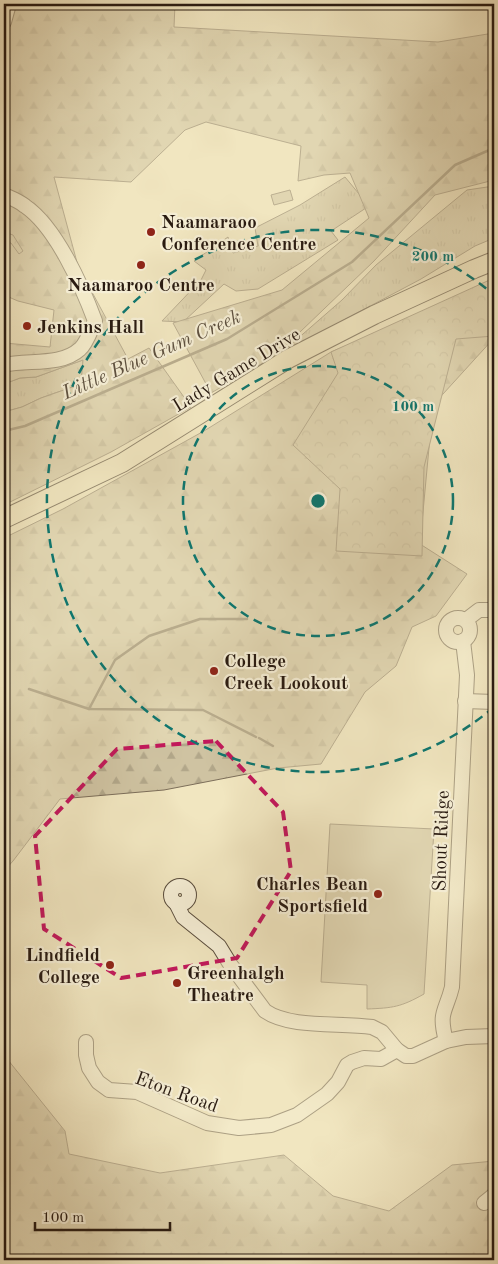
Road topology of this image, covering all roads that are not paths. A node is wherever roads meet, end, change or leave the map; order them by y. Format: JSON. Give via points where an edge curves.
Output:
{"nodes":[{"id":1,"x":9,"y":4,"type":"edge"},
{"id":2,"x":4,"y":22,"type":"edge"},
{"id":3,"x":4,"y":195,"type":"edge"},
{"id":4,"x":494,"y":261,"type":"edge"},
{"id":5,"x":4,"y":364,"type":"edge"},
{"id":6,"x":4,"y":519,"type":"edge"},
{"id":7,"x":494,"y":610,"type":"edge"},
{"id":8,"x":466,"y":620,"type":"junction"},
{"id":9,"x":463,"y":641,"type":"junction"},
{"id":10,"x":465,"y":701,"type":"junction"},
{"id":11,"x":494,"y":702,"type":"edge"},
{"id":12,"x":176,"y":903,"type":"dead end"},
{"id":13,"x":494,"y":1036,"type":"edge"},
{"id":14,"x":446,"y":1041,"type":"junction"},
{"id":15,"x":86,"y":1042,"type":"dead end"},
{"id":16,"x":397,"y":1050,"type":"junction"}],
"edges":[{"from":1,"to":2,"type":"street"},
{"from":3,"to":5,"type":"street","via":[[25,206],[52,234],[85,294],[95,321],[81,348],[67,357]]},
{"from":4,"to":6,"type":"main road","name":"Lady Game Drive","via":[[374,315],[288,359],[122,463]]},
{"from":7,"to":8,"type":"street","via":[[479,610]]},
{"from":8,"to":9,"type":"street","via":[[470,631]]},
{"from":8,"to":9,"type":"street","via":[[454,618],[446,627],[449,638]]},
{"from":9,"to":10,"type":"street","name":"Shout Ridge","via":[[467,675]]},
{"from":10,"to":11,"type":"street"},
{"from":10,"to":14,"type":"street","name":"Shout Ridge","via":[[452,984],[442,1018]]},
{"from":12,"to":16,"type":"street","via":[[183,917],[219,946],[265,1011],[272,1016],[293,1022],[372,1027],[382,1032]]},
{"from":13,"to":14,"type":"street","name":"Eton Road"},
{"from":14,"to":16,"type":"street","name":"Eton Road","via":[[413,1056]]},
{"from":15,"to":16,"type":"street","name":"Eton Road","via":[[89,1068],[98,1082],[109,1090],[137,1092],[207,1124],[239,1128],[271,1125],[297,1115],[327,1094],[347,1065],[364,1058],[381,1059]]}]}
